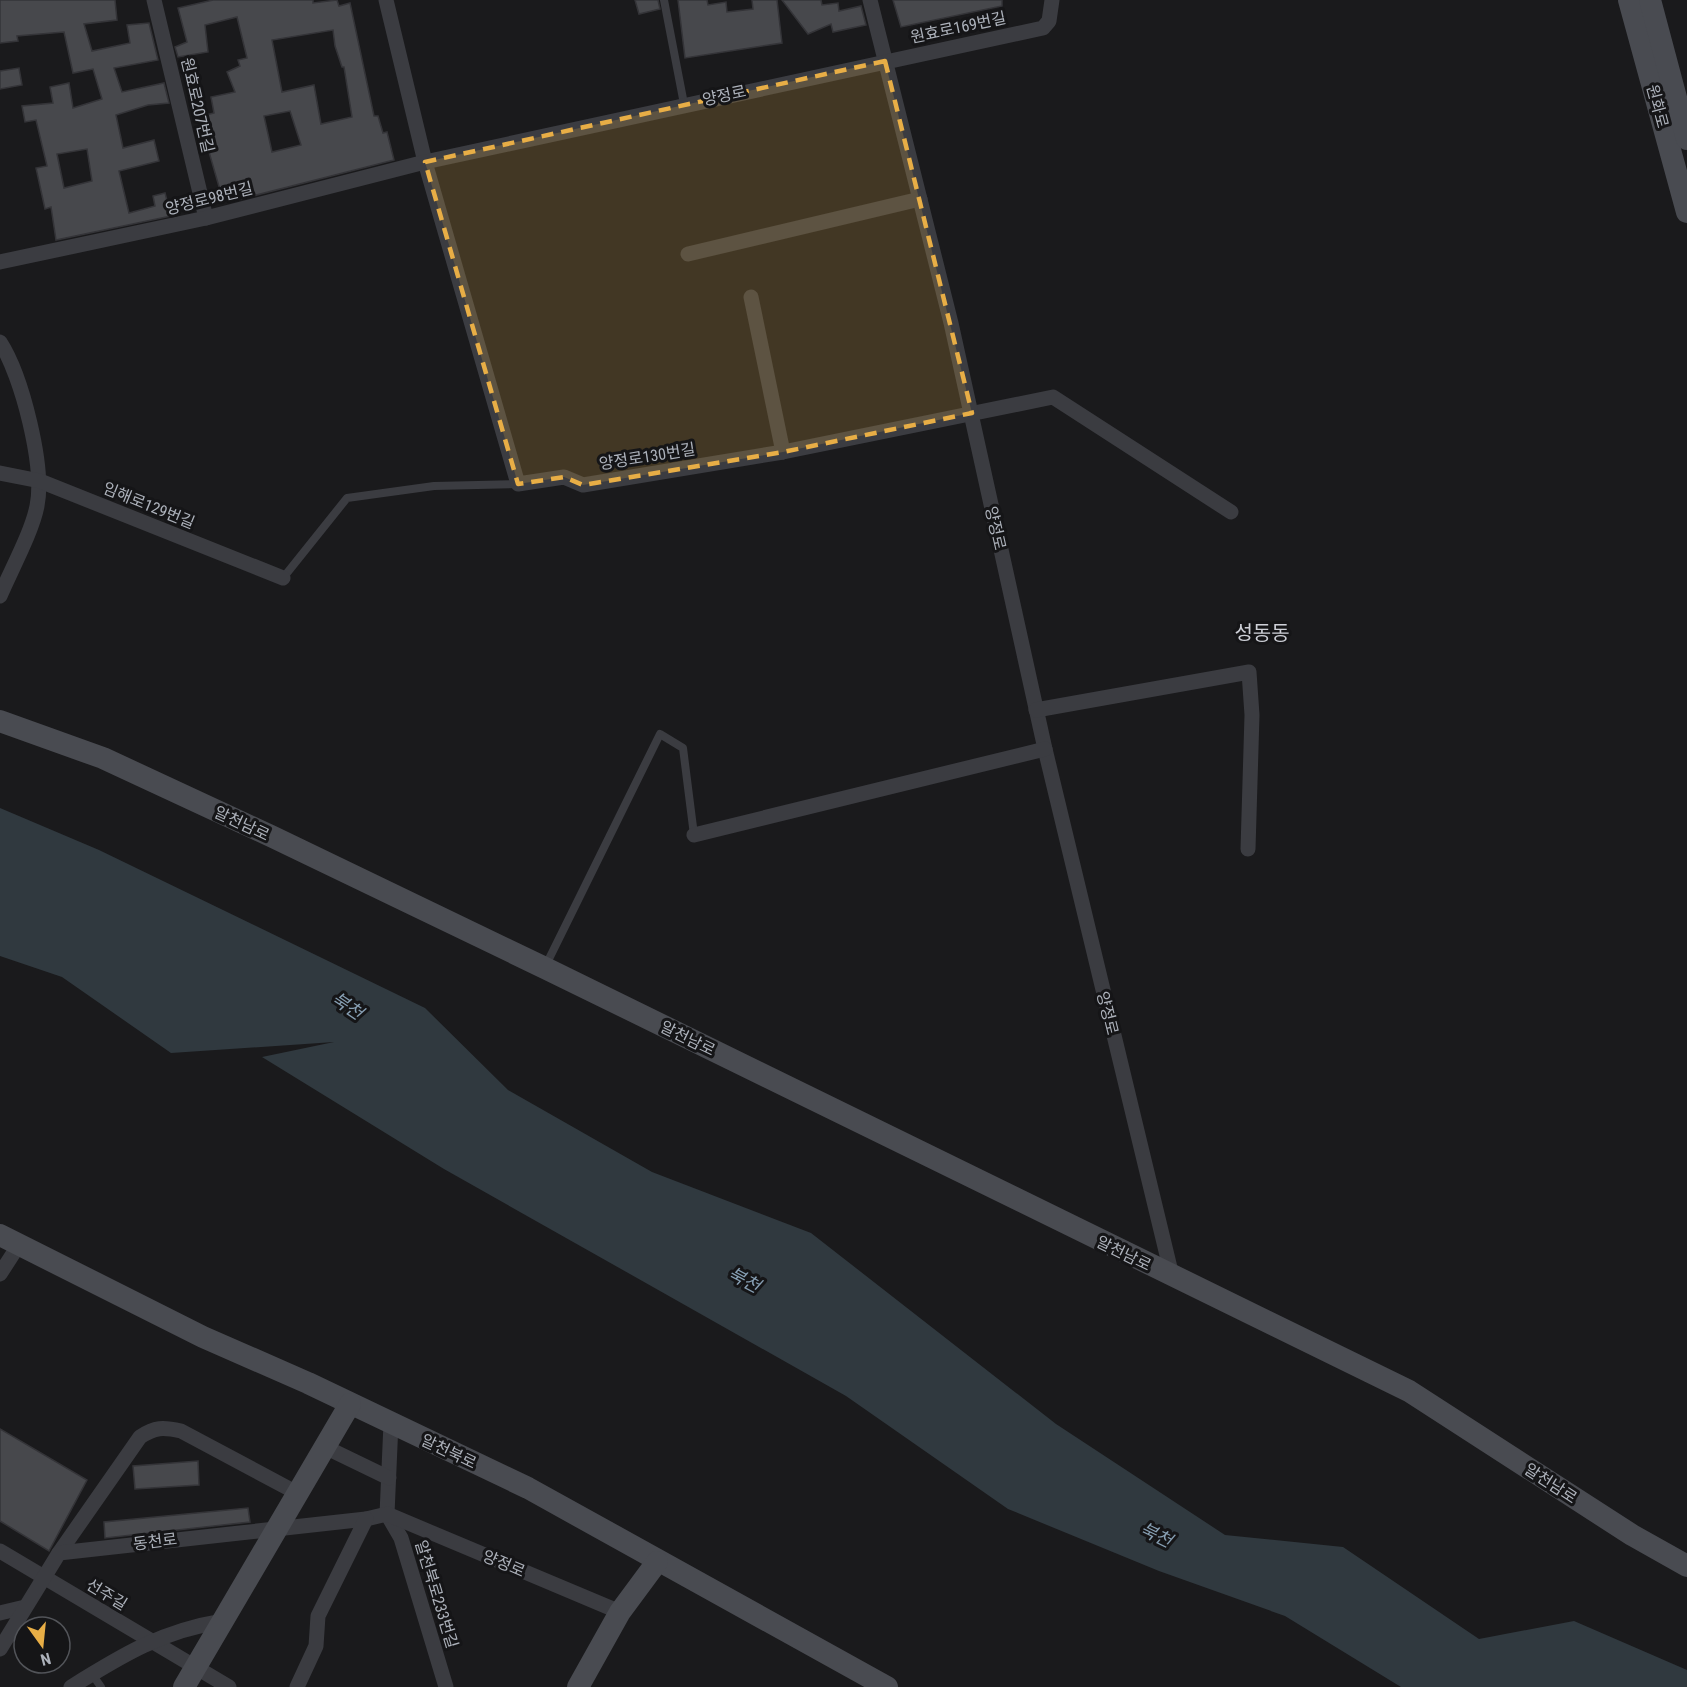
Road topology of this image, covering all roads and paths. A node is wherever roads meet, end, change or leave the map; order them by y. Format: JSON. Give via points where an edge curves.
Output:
{"nodes":[{"id":1,"x":154,"y":0,"type":"edge"},
{"id":2,"x":386,"y":0,"type":"edge"},
{"id":3,"x":664,"y":0,"type":"edge"},
{"id":4,"x":870,"y":0,"type":"edge"},
{"id":5,"x":1052,"y":0,"type":"edge"},
{"id":6,"x":1629,"y":0,"type":"edge"},
{"id":7,"x":1650,"y":0,"type":"edge"},
{"id":8,"x":885,"y":61,"type":"junction"},
{"id":9,"x":684,"y":104,"type":"junction"},
{"id":10,"x":1687,"y":139,"type":"edge"},
{"id":11,"x":425,"y":162,"type":"junction"},
{"id":12,"x":920,"y":199,"type":"junction"},
{"id":13,"x":1687,"y":212,"type":"edge"},
{"id":14,"x":206,"y":218,"type":"junction"},
{"id":15,"x":688,"y":254,"type":"dead end"},
{"id":16,"x":1,"y":258,"type":"edge"},
{"id":17,"x":751,"y":297,"type":"dead end"},
{"id":18,"x":0,"y":342,"type":"edge"},
{"id":19,"x":972,"y":412,"type":"junction"},
{"id":20,"x":783,"y":452,"type":"junction"},
{"id":21,"x":0,"y":473,"type":"edge"},
{"id":22,"x":40,"y":481,"type":"junction"},
{"id":23,"x":518,"y":484,"type":"junction"},
{"id":24,"x":1231,"y":512,"type":"dead end"},
{"id":25,"x":283,"y":578,"type":"joint"},
{"id":26,"x":0,"y":596,"type":"edge"},
{"id":27,"x":1036,"y":710,"type":"junction"},
{"id":28,"x":0,"y":721,"type":"edge"},
{"id":29,"x":1045,"y":749,"type":"junction"},
{"id":30,"x":694,"y":835,"type":"joint"},
{"id":31,"x":1248,"y":849,"type":"dead end"},
{"id":32,"x":545,"y":968,"type":"junction"},
{"id":33,"x":10,"y":1239,"type":"edge"},
{"id":34,"x":0,"y":1274,"type":"edge"},
{"id":35,"x":1172,"y":1276,"type":"junction"},
{"id":36,"x":351,"y":1404,"type":"junction"},
{"id":37,"x":391,"y":1423,"type":"junction"},
{"id":38,"x":327,"y":1448,"type":"junction"},
{"id":39,"x":389,"y":1478,"type":"junction"},
{"id":40,"x":299,"y":1494,"type":"junction"},
{"id":41,"x":387,"y":1514,"type":"junction"},
{"id":42,"x":366,"y":1519,"type":"junction"},
{"id":43,"x":280,"y":1526,"type":"junction"},
{"id":44,"x":0,"y":1551,"type":"edge"},
{"id":45,"x":59,"y":1553,"type":"junction"},
{"id":46,"x":657,"y":1562,"type":"junction"},
{"id":47,"x":1687,"y":1566,"type":"edge"},
{"id":48,"x":43,"y":1577,"type":"junction"},
{"id":49,"x":25,"y":1607,"type":"junction"},
{"id":50,"x":620,"y":1612,"type":"junction"},
{"id":51,"x":0,"y":1613,"type":"edge"},
{"id":52,"x":223,"y":1621,"type":"junction"},
{"id":53,"x":150,"y":1641,"type":"junction"},
{"id":54,"x":0,"y":1649,"type":"edge"},
{"id":55,"x":92,"y":1674,"type":"junction"},
{"id":56,"x":190,"y":1678,"type":"edge"},
{"id":57,"x":71,"y":1687,"type":"edge"},
{"id":58,"x":101,"y":1687,"type":"edge"},
{"id":59,"x":229,"y":1687,"type":"edge"},
{"id":60,"x":297,"y":1687,"type":"edge"},
{"id":61,"x":446,"y":1687,"type":"edge"},
{"id":62,"x":578,"y":1687,"type":"edge"},
{"id":63,"x":887,"y":1687,"type":"edge"}],
"edges":[{"from":1,"to":14,"type":"street","name":"원효로207번길"},
{"from":2,"to":11,"type":"street"},
{"from":3,"to":9,"type":"lane"},
{"from":4,"to":8,"type":"street"},
{"from":5,"to":8,"type":"street","name":"원효로169번길","via":[[1049,21],[1043,28]]},
{"from":6,"to":13,"type":"street","name":"원화로"},
{"from":7,"to":10,"type":"street","name":"원화로"},
{"from":8,"to":9,"type":"street","name":"양정로"},
{"from":8,"to":12,"type":"street","name":"양정로"},
{"from":9,"to":11,"type":"street","name":"양정로"},
{"from":11,"to":14,"type":"street","name":"양정로98번길"},
{"from":11,"to":23,"type":"street"},
{"from":12,"to":15,"type":"street"},
{"from":12,"to":19,"type":"street","name":"양정로"},
{"from":14,"to":16,"type":"street","name":"양정로98번길"},
{"from":17,"to":20,"type":"street"},
{"from":18,"to":22,"type":"street","via":[[10,357],[27,415]]},
{"from":19,"to":20,"type":"street","name":"양정로130번길"},
{"from":19,"to":24,"type":"street","via":[[1053,397]]},
{"from":19,"to":27,"type":"street","name":"양정로"},
{"from":20,"to":23,"type":"street","name":"양정로130번길","via":[[583,485],[564,477]]},
{"from":21,"to":22,"type":"street","name":"임해로129번길"},
{"from":22,"to":25,"type":"street","name":"임해로129번길"},
{"from":22,"to":26,"type":"street","via":[[37,508]]},
{"from":23,"to":25,"type":"lane","via":[[434,486],[347,498]]},
{"from":27,"to":29,"type":"street","name":"양정로"},
{"from":27,"to":31,"type":"street","via":[[1249,672],[1252,716]]},
{"from":28,"to":32,"type":"street","name":"알천남로","via":[[103,758]]},
{"from":29,"to":30,"type":"street"},
{"from":29,"to":35,"type":"street","name":"양정로"},
{"from":30,"to":32,"type":"lane","via":[[683,748],[660,734]]},
{"from":32,"to":35,"type":"street","name":"알천남로"},
{"from":33,"to":34,"type":"street"},
{"from":33,"to":36,"type":"street","name":"알천북로","via":[[203,1336]]},
{"from":35,"to":47,"type":"street","name":"알천남로","via":[[1409,1391],[1632,1535]]},
{"from":36,"to":37,"type":"street","name":"알천북로"},
{"from":36,"to":38,"type":"street"},
{"from":37,"to":39,"type":"street"},
{"from":37,"to":46,"type":"street","name":"알천북로","via":[[528,1488]]},
{"from":38,"to":39,"type":"street"},
{"from":38,"to":40,"type":"street"},
{"from":39,"to":41,"type":"street"},
{"from":40,"to":43,"type":"street"},
{"from":40,"to":45,"type":"street","via":[[181,1431],[153,1428],[140,1437]]},
{"from":41,"to":42,"type":"street","name":"동천로"},
{"from":41,"to":50,"type":"street","name":"양정로"},
{"from":41,"to":61,"type":"street","name":"알천북로233번길","via":[[401,1538]]},
{"from":42,"to":43,"type":"street","name":"동천로"},
{"from":42,"to":60,"type":"street","via":[[318,1616],[316,1646]]},
{"from":43,"to":45,"type":"street","name":"동천로"},
{"from":43,"to":52,"type":"street"},
{"from":44,"to":48,"type":"street","name":"선주길"},
{"from":45,"to":48,"type":"street"},
{"from":46,"to":50,"type":"street"},
{"from":46,"to":63,"type":"street","name":"알천북로"},
{"from":48,"to":49,"type":"street"},
{"from":48,"to":53,"type":"street","name":"선주길"},
{"from":49,"to":51,"type":"street"},
{"from":49,"to":54,"type":"street"},
{"from":50,"to":62,"type":"street"},
{"from":52,"to":53,"type":"street","via":[[188,1627]]},
{"from":52,"to":56,"type":"street"},
{"from":53,"to":55,"type":"street"},
{"from":53,"to":56,"type":"street","name":"선주길"},
{"from":55,"to":57,"type":"street"},
{"from":55,"to":58,"type":"lane"},
{"from":56,"to":59,"type":"street","name":"선주길"}]}
